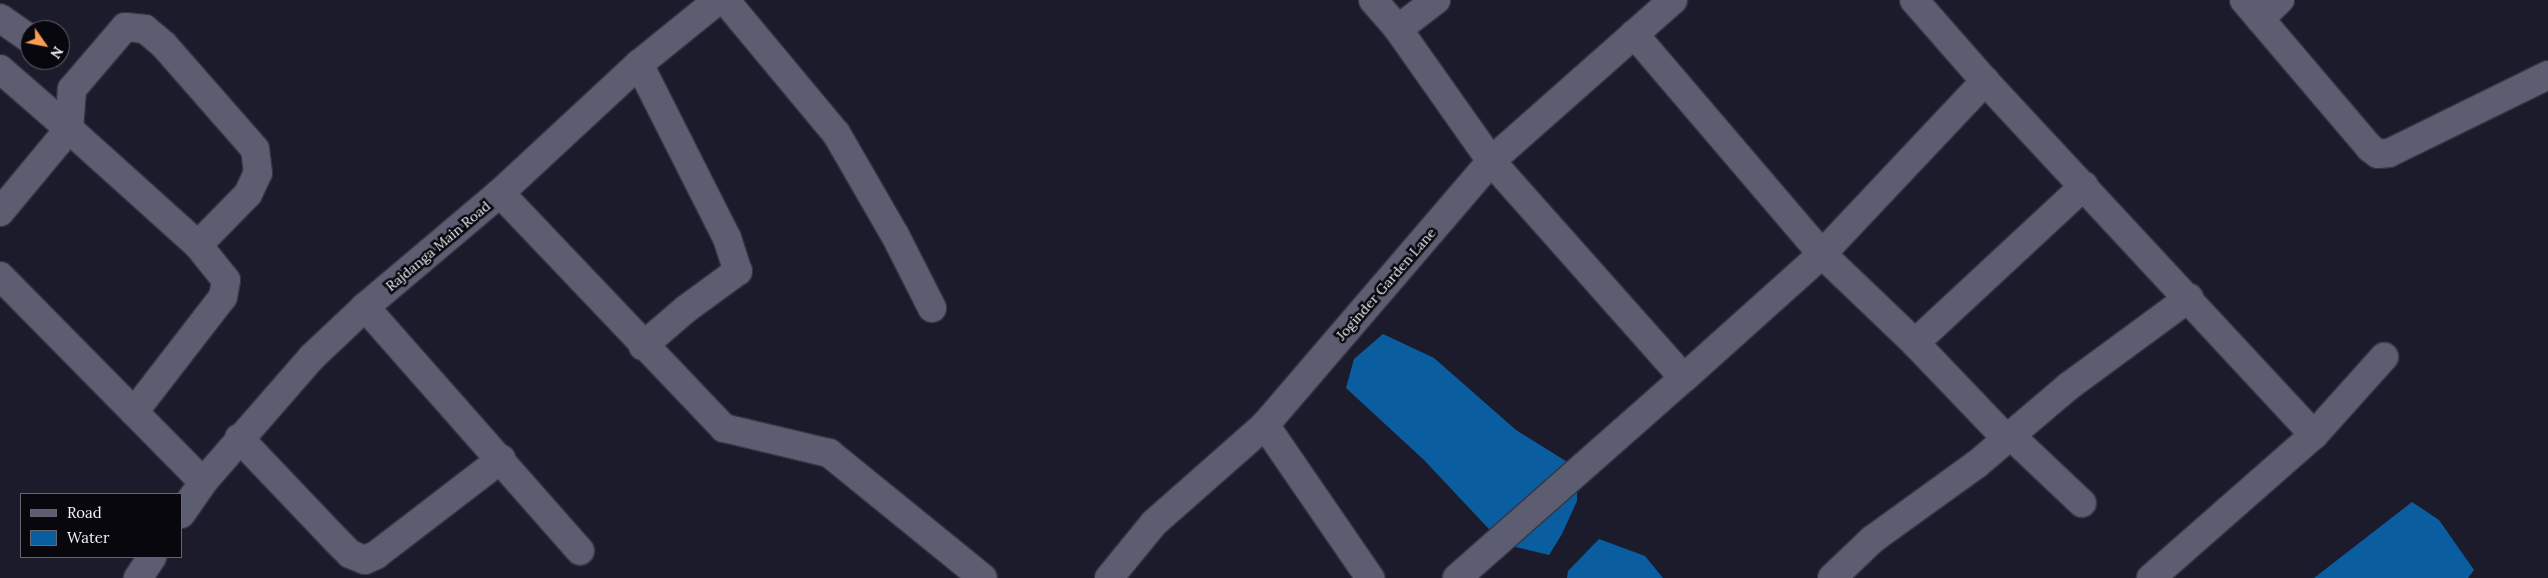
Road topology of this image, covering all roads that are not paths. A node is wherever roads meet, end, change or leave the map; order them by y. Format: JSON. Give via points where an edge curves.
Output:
{"nodes":[{"id":1,"x":718,"y":0,"type":"edge"},
{"id":2,"x":724,"y":0,"type":"edge"},
{"id":3,"x":1373,"y":0,"type":"edge"},
{"id":4,"x":1436,"y":0,"type":"edge"},
{"id":5,"x":1673,"y":0,"type":"edge"},
{"id":6,"x":1914,"y":0,"type":"edge"},
{"id":7,"x":2280,"y":0,"type":"edge"},
{"id":8,"x":2252,"y":9,"type":"edge"},
{"id":9,"x":0,"y":18,"type":"edge"},
{"id":10,"x":1398,"y":29,"type":"junction"},
{"id":11,"x":20,"y":32,"type":"edge"},
{"id":12,"x":1634,"y":34,"type":"junction"},
{"id":13,"x":639,"y":64,"type":"junction"},
{"id":14,"x":0,"y":70,"type":"edge"},
{"id":15,"x":2548,"y":75,"type":"edge"},
{"id":16,"x":1985,"y":81,"type":"junction"},
{"id":17,"x":69,"y":129,"type":"junction"},
{"id":18,"x":1491,"y":161,"type":"junction"},
{"id":19,"x":2084,"y":186,"type":"junction"},
{"id":20,"x":500,"y":193,"type":"junction"},
{"id":21,"x":0,"y":212,"type":"edge"},
{"id":22,"x":198,"y":245,"type":"junction"},
{"id":23,"x":1822,"y":254,"type":"junction"},
{"id":24,"x":0,"y":276,"type":"edge"},
{"id":25,"x":2189,"y":298,"type":"junction"},
{"id":26,"x":366,"y":307,"type":"junction"},
{"id":27,"x":932,"y":308,"type":"dead end"},
{"id":28,"x":1915,"y":344,"type":"junction"},
{"id":29,"x":643,"y":346,"type":"junction"},
{"id":30,"x":2384,"y":358,"type":"dead end"},
{"id":31,"x":1684,"y":378,"type":"junction"},
{"id":32,"x":134,"y":412,"type":"junction"},
{"id":33,"x":1266,"y":425,"type":"junction"},
{"id":34,"x":2010,"y":435,"type":"junction"},
{"id":35,"x":2314,"y":435,"type":"junction"},
{"id":36,"x":240,"y":438,"type":"junction"},
{"id":37,"x":501,"y":459,"type":"junction"},
{"id":38,"x":203,"y":482,"type":"junction"},
{"id":39,"x":2082,"y":503,"type":"dead end"},
{"id":40,"x":182,"y":513,"type":"edge"},
{"id":41,"x":580,"y":551,"type":"dead end"},
{"id":42,"x":151,"y":558,"type":"edge"},
{"id":43,"x":138,"y":578,"type":"edge"},
{"id":44,"x":982,"y":578,"type":"edge"},
{"id":45,"x":1109,"y":578,"type":"edge"},
{"id":46,"x":1370,"y":578,"type":"edge"},
{"id":47,"x":1457,"y":578,"type":"edge"},
{"id":48,"x":1832,"y":578,"type":"edge"},
{"id":49,"x":2151,"y":578,"type":"edge"}],
"edges":[{"from":1,"to":13,"type":"street","name":"Rajdanga Main Road"},
{"from":2,"to":27,"type":"street","via":[[836,133],[895,235]]},
{"from":3,"to":10,"type":"street"},
{"from":4,"to":10,"type":"street"},
{"from":5,"to":12,"type":"street","name":"Joginder Garden Lane"},
{"from":6,"to":16,"type":"street"},
{"from":7,"to":8,"type":"street"},
{"from":8,"to":15,"type":"street","via":[[2378,154],[2389,153]]},
{"from":9,"to":11,"type":"street"},
{"from":10,"to":18,"type":"street"},
{"from":12,"to":18,"type":"street","name":"Joginder Garden Lane"},
{"from":12,"to":23,"type":"street"},
{"from":13,"to":20,"type":"street","name":"Rajdanga Main Road"},
{"from":13,"to":29,"type":"street","via":[[727,238],[738,271]]},
{"from":14,"to":17,"type":"street"},
{"from":16,"to":19,"type":"street"},
{"from":16,"to":23,"type":"street"},
{"from":17,"to":21,"type":"street"},
{"from":17,"to":22,"type":"street"},
{"from":17,"to":22,"type":"street","via":[[72,89],[125,28],[145,29],[164,45],[255,149],[258,174],[248,194]]},
{"from":18,"to":31,"type":"street"},
{"from":18,"to":33,"type":"street","name":"Joginder Garden Lane"},
{"from":19,"to":25,"type":"street"},
{"from":19,"to":28,"type":"street"},
{"from":20,"to":26,"type":"street","name":"Rajdanga Main Road"},
{"from":20,"to":29,"type":"street"},
{"from":22,"to":32,"type":"street","via":[[226,280],[223,297]]},
{"from":23,"to":28,"type":"street"},
{"from":23,"to":31,"type":"street"},
{"from":24,"to":32,"type":"street"},
{"from":25,"to":34,"type":"street","via":[[2069,386]]},
{"from":25,"to":35,"type":"street"},
{"from":26,"to":36,"type":"street","name":"Rajdanga Main Road","via":[[312,357]]},
{"from":26,"to":37,"type":"street"},
{"from":28,"to":34,"type":"street","via":[[2000,432]]},
{"from":29,"to":44,"type":"street","via":[[724,428],[830,453]]},
{"from":30,"to":35,"type":"street"},
{"from":31,"to":47,"type":"street"},
{"from":32,"to":38,"type":"street"},
{"from":33,"to":45,"type":"street","name":"Joginder Garden Lane","via":[[1154,523]]},
{"from":33,"to":46,"type":"street"},
{"from":34,"to":39,"type":"street"},
{"from":34,"to":48,"type":"street","via":[[1977,464],[1873,539]]},
{"from":35,"to":49,"type":"street"},
{"from":36,"to":37,"type":"street","via":[[350,554],[365,560],[376,555]]},
{"from":36,"to":38,"type":"street","name":"Rajdanga Main Road"},
{"from":37,"to":41,"type":"street"},
{"from":38,"to":40,"type":"street","name":"Rajdanga Main Road"},
{"from":42,"to":43,"type":"street"}]}
